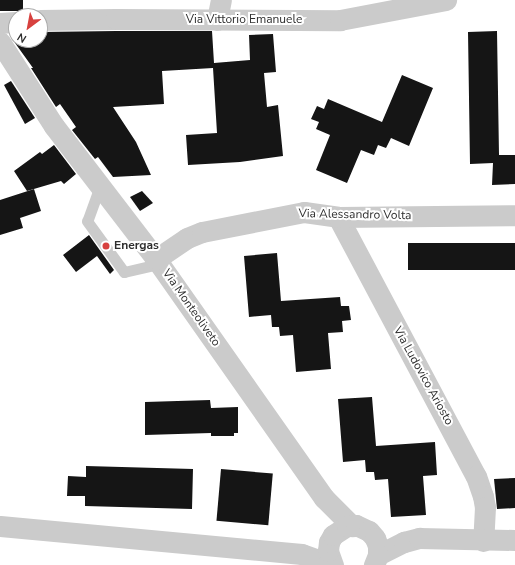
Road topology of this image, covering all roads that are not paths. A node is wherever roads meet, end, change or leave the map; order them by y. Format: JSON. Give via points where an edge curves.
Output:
{"nodes":[{"id":1,"x":221,"y":0,"type":"edge"},
{"id":2,"x":446,"y":0,"type":"edge"},
{"id":3,"x":410,"y":4,"type":"edge"},
{"id":4,"x":48,"y":20,"type":"edge"},
{"id":5,"x":217,"y":20,"type":"junction"},
{"id":6,"x":0,"y":42,"type":"edge"},
{"id":7,"x":100,"y":186,"type":"junction"},
{"id":8,"x":515,"y":215,"type":"edge"},
{"id":9,"x":338,"y":217,"type":"junction"},
{"id":10,"x":158,"y":262,"type":"junction"},
{"id":11,"x":0,"y":526,"type":"edge"},
{"id":12,"x":339,"y":533,"type":"junction"},
{"id":13,"x":515,"y":540,"type":"edge"},
{"id":14,"x":483,"y":541,"type":"junction"},
{"id":15,"x":376,"y":552,"type":"edge"},
{"id":16,"x":302,"y":554,"type":"junction"},
{"id":17,"x":332,"y":565,"type":"edge"}],
"edges":[{"from":1,"to":5,"type":"street"},
{"from":2,"to":3,"type":"street","name":"Via Vittorio Emanuele"},
{"from":3,"to":5,"type":"street","name":"Via Vittorio Emanuele","via":[[340,20]]},
{"from":4,"to":5,"type":"street","name":"Via Vittorio Emanuele"},
{"from":6,"to":7,"type":"street","name":"Via Monteoliveto","via":[[54,126]]},
{"from":7,"to":10,"type":"street","name":"Via Monteoliveto"},
{"from":7,"to":10,"type":"lane","via":[[87,221],[124,272]]},
{"from":8,"to":9,"type":"street","name":"Via Alessandro Volta"},
{"from":9,"to":10,"type":"street","name":"Via Alessandro Volta","via":[[304,212],[202,232],[186,238]]},
{"from":9,"to":14,"type":"street","name":"Via Ludovico Ariosto","via":[[473,470],[484,502]]},
{"from":10,"to":12,"type":"street","name":"Via Monteoliveto","via":[[324,498]]},
{"from":11,"to":16,"type":"street"},
{"from":12,"to":15,"type":"street","via":[[364,528]]},
{"from":12,"to":16,"type":"street"},
{"from":12,"to":17,"type":"street","via":[[328,551]]},
{"from":13,"to":14,"type":"street"},
{"from":14,"to":15,"type":"street","via":[[419,538]]},
{"from":16,"to":17,"type":"street"}]}
